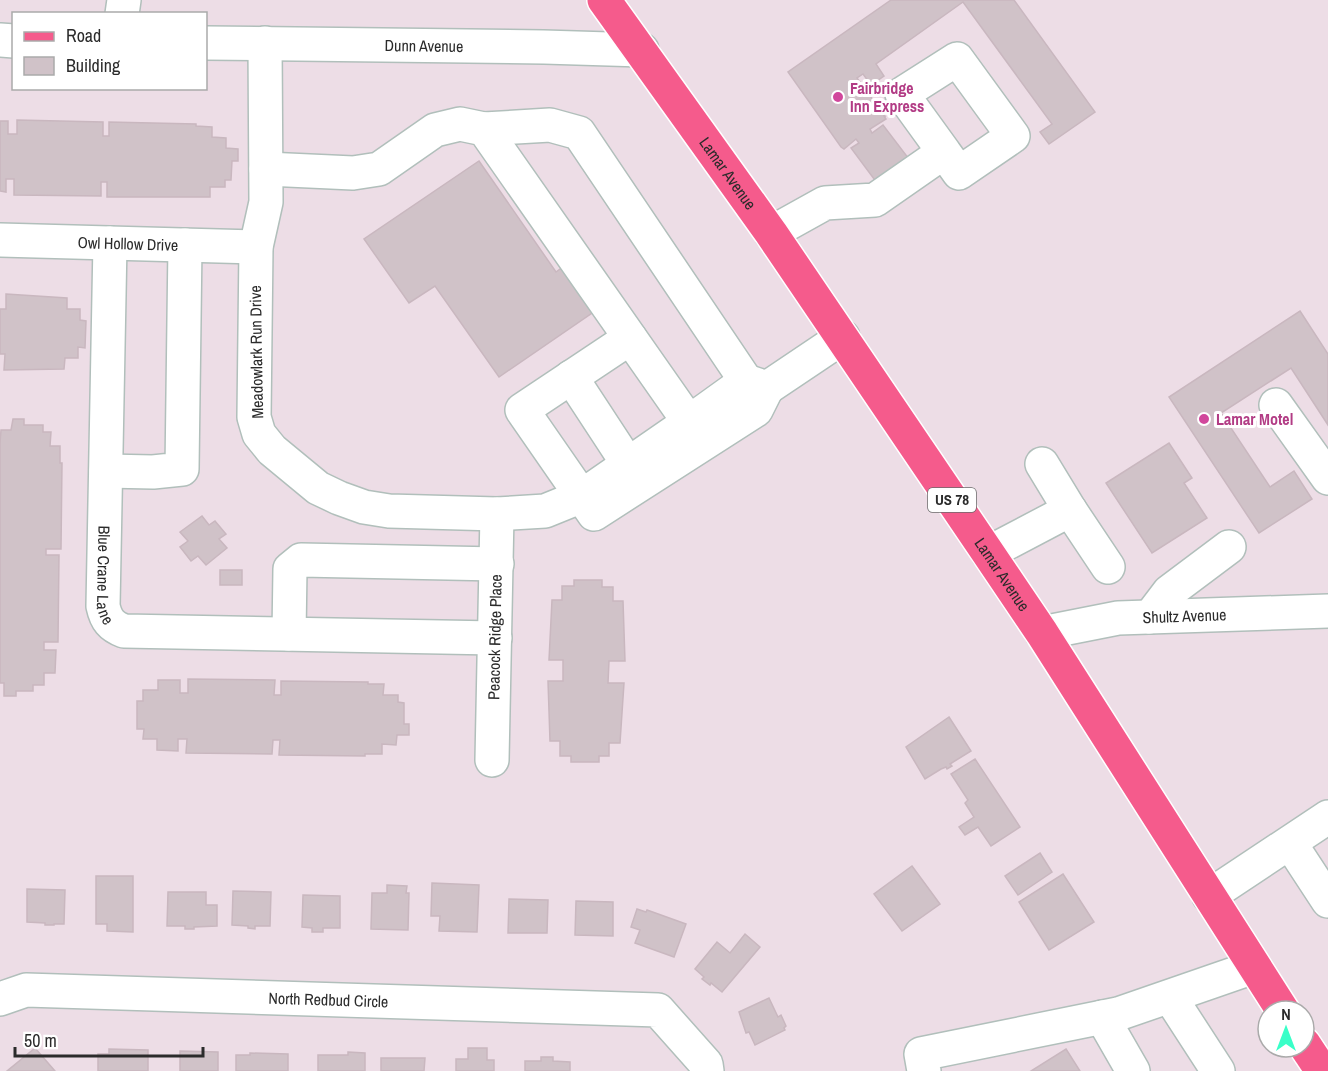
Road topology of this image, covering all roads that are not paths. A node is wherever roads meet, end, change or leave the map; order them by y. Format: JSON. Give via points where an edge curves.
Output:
{"nodes":[{"id":1,"x":604,"y":0,"type":"edge"},
{"id":2,"x":207,"y":43,"type":"edge"},
{"id":3,"x":265,"y":43,"type":"junction"},
{"id":4,"x":642,"y":50,"type":"junction"},
{"id":5,"x":484,"y":129,"type":"junction"},
{"id":6,"x":944,"y":152,"type":"dead end"},
{"id":7,"x":266,"y":170,"type":"junction"},
{"id":8,"x":771,"y":233,"type":"junction"},
{"id":9,"x":0,"y":240,"type":"edge"},
{"id":10,"x":111,"y":243,"type":"junction"},
{"id":11,"x":185,"y":245,"type":"junction"},
{"id":12,"x":256,"y":247,"type":"junction"},
{"id":13,"x":843,"y":337,"type":"junction"},
{"id":14,"x":630,"y":338,"type":"junction"},
{"id":15,"x":571,"y":377,"type":"junction"},
{"id":16,"x":757,"y":385,"type":"junction"},
{"id":17,"x":1276,"y":405,"type":"dead end"},
{"id":18,"x":689,"y":422,"type":"junction"},
{"id":19,"x":628,"y":464,"type":"junction"},
{"id":20,"x":1042,"y":464,"type":"dead end"},
{"id":21,"x":106,"y":471,"type":"junction"},
{"id":22,"x":1328,"y":478,"type":"edge"},
{"id":23,"x":582,"y":496,"type":"junction"},
{"id":24,"x":1070,"y":510,"type":"junction"},
{"id":25,"x":497,"y":513,"type":"junction"},
{"id":26,"x":1229,"y":547,"type":"dead end"},
{"id":27,"x":988,"y":553,"type":"junction"},
{"id":28,"x":496,"y":564,"type":"junction"},
{"id":29,"x":1108,"y":567,"type":"dead end"},
{"id":30,"x":1328,"y":609,"type":"edge"},
{"id":31,"x":1150,"y":617,"type":"junction"},
{"id":32,"x":1042,"y":633,"type":"junction"},
{"id":33,"x":289,"y":634,"type":"junction"},
{"id":34,"x":495,"y":638,"type":"junction"},
{"id":35,"x":492,"y":760,"type":"dead end"},
{"id":36,"x":1328,"y":817,"type":"edge"},
{"id":37,"x":1290,"y":843,"type":"junction"},
{"id":38,"x":1209,"y":896,"type":"junction"},
{"id":39,"x":1328,"y":902,"type":"edge"},
{"id":40,"x":1254,"y":967,"type":"junction"},
{"id":41,"x":1170,"y":998,"type":"junction"},
{"id":42,"x":0,"y":999,"type":"edge"},
{"id":43,"x":1274,"y":999,"type":"edge"},
{"id":44,"x":1102,"y":1017,"type":"junction"},
{"id":45,"x":707,"y":1071,"type":"edge"},
{"id":46,"x":924,"y":1071,"type":"edge"},
{"id":47,"x":1133,"y":1071,"type":"edge"},
{"id":48,"x":1218,"y":1071,"type":"edge"}],
"edges":[{"from":1,"to":4,"type":"main road","name":"Lamar Avenue","number":"US 78"},
{"from":2,"to":3,"type":"street","name":"Dunn Avenue"},
{"from":3,"to":4,"type":"street","name":"Dunn Avenue"},
{"from":3,"to":7,"type":"street","name":"Meadowlark Run Drive"},
{"from":4,"to":8,"type":"main road","name":"Lamar Avenue","number":"US 78"},
{"from":5,"to":7,"type":"street","via":[[459,124],[435,130],[378,169],[353,173]]},
{"from":5,"to":14,"type":"street"},
{"from":5,"to":16,"type":"street","via":[[550,125],[579,133]]},
{"from":6,"to":8,"type":"street","via":[[875,200],[825,203]]},
{"from":7,"to":12,"type":"street","name":"Meadowlark Run Drive","via":[[266,202]]},
{"from":8,"to":13,"type":"main road","name":"Lamar Avenue","number":"US 78"},
{"from":9,"to":10,"type":"street","name":"Owl Hollow Drive"},
{"from":10,"to":11,"type":"street","name":"Owl Hollow Drive"},
{"from":10,"to":21,"type":"street","name":"Blue Crane Lane"},
{"from":11,"to":12,"type":"street","name":"Owl Hollow Drive"},
{"from":11,"to":21,"type":"street","via":[[182,469]]},
{"from":12,"to":25,"type":"street","name":"Meadowlark Run Drive","via":[[254,417],[272,450],[318,488],[364,507],[389,512]]},
{"from":13,"to":16,"type":"street","name":"Meadowlark Run Drive"},
{"from":13,"to":27,"type":"main road","name":"Lamar Avenue","number":"US 78"},
{"from":14,"to":15,"type":"street"},
{"from":14,"to":18,"type":"street"},
{"from":15,"to":19,"type":"street"},
{"from":15,"to":23,"type":"street","via":[[522,410]]},
{"from":16,"to":18,"type":"street","name":"Meadowlark Run Drive"},
{"from":16,"to":23,"type":"street","via":[[756,410],[594,514]]},
{"from":17,"to":22,"type":"street"},
{"from":18,"to":19,"type":"street","name":"Meadowlark Run Drive"},
{"from":19,"to":23,"type":"street","name":"Meadowlark Run Drive"},
{"from":20,"to":24,"type":"street"},
{"from":21,"to":33,"type":"street","name":"Blue Crane Lane","via":[[103,606],[105,618],[114,627],[124,631]]},
{"from":23,"to":25,"type":"street","name":"Meadowlark Run Drive","via":[[545,512]]},
{"from":24,"to":27,"type":"street"},
{"from":24,"to":29,"type":"street"},
{"from":25,"to":28,"type":"street","name":"Peacock Ridge Place"},
{"from":26,"to":31,"type":"street","via":[[1168,592]]},
{"from":27,"to":32,"type":"main road","name":"Lamar Avenue","number":"US 78"},
{"from":28,"to":33,"type":"street","via":[[301,560],[290,569]]},
{"from":28,"to":34,"type":"street","name":"Peacock Ridge Place"},
{"from":30,"to":31,"type":"street","name":"Shultz Avenue"},
{"from":31,"to":32,"type":"street","name":"Shultz Avenue","via":[[1118,618]]},
{"from":32,"to":38,"type":"main road","name":"Lamar Avenue","number":"US 78"},
{"from":33,"to":34,"type":"street","name":"Blue Crane Lane"},
{"from":34,"to":35,"type":"street","name":"Peacock Ridge Place"},
{"from":36,"to":37,"type":"street"},
{"from":37,"to":38,"type":"street"},
{"from":37,"to":39,"type":"street"},
{"from":38,"to":40,"type":"main road","name":"Lamar Avenue","number":"US 78"},
{"from":40,"to":41,"type":"street"},
{"from":40,"to":43,"type":"main road","name":"Lamar Avenue","number":"US 78"},
{"from":41,"to":44,"type":"street"},
{"from":41,"to":48,"type":"street"},
{"from":42,"to":45,"type":"street","name":"North Redbud Circle","via":[[26,990],[658,1010],[706,1064]]},
{"from":44,"to":46,"type":"street","via":[[921,1054]]},
{"from":44,"to":47,"type":"street"}]}
